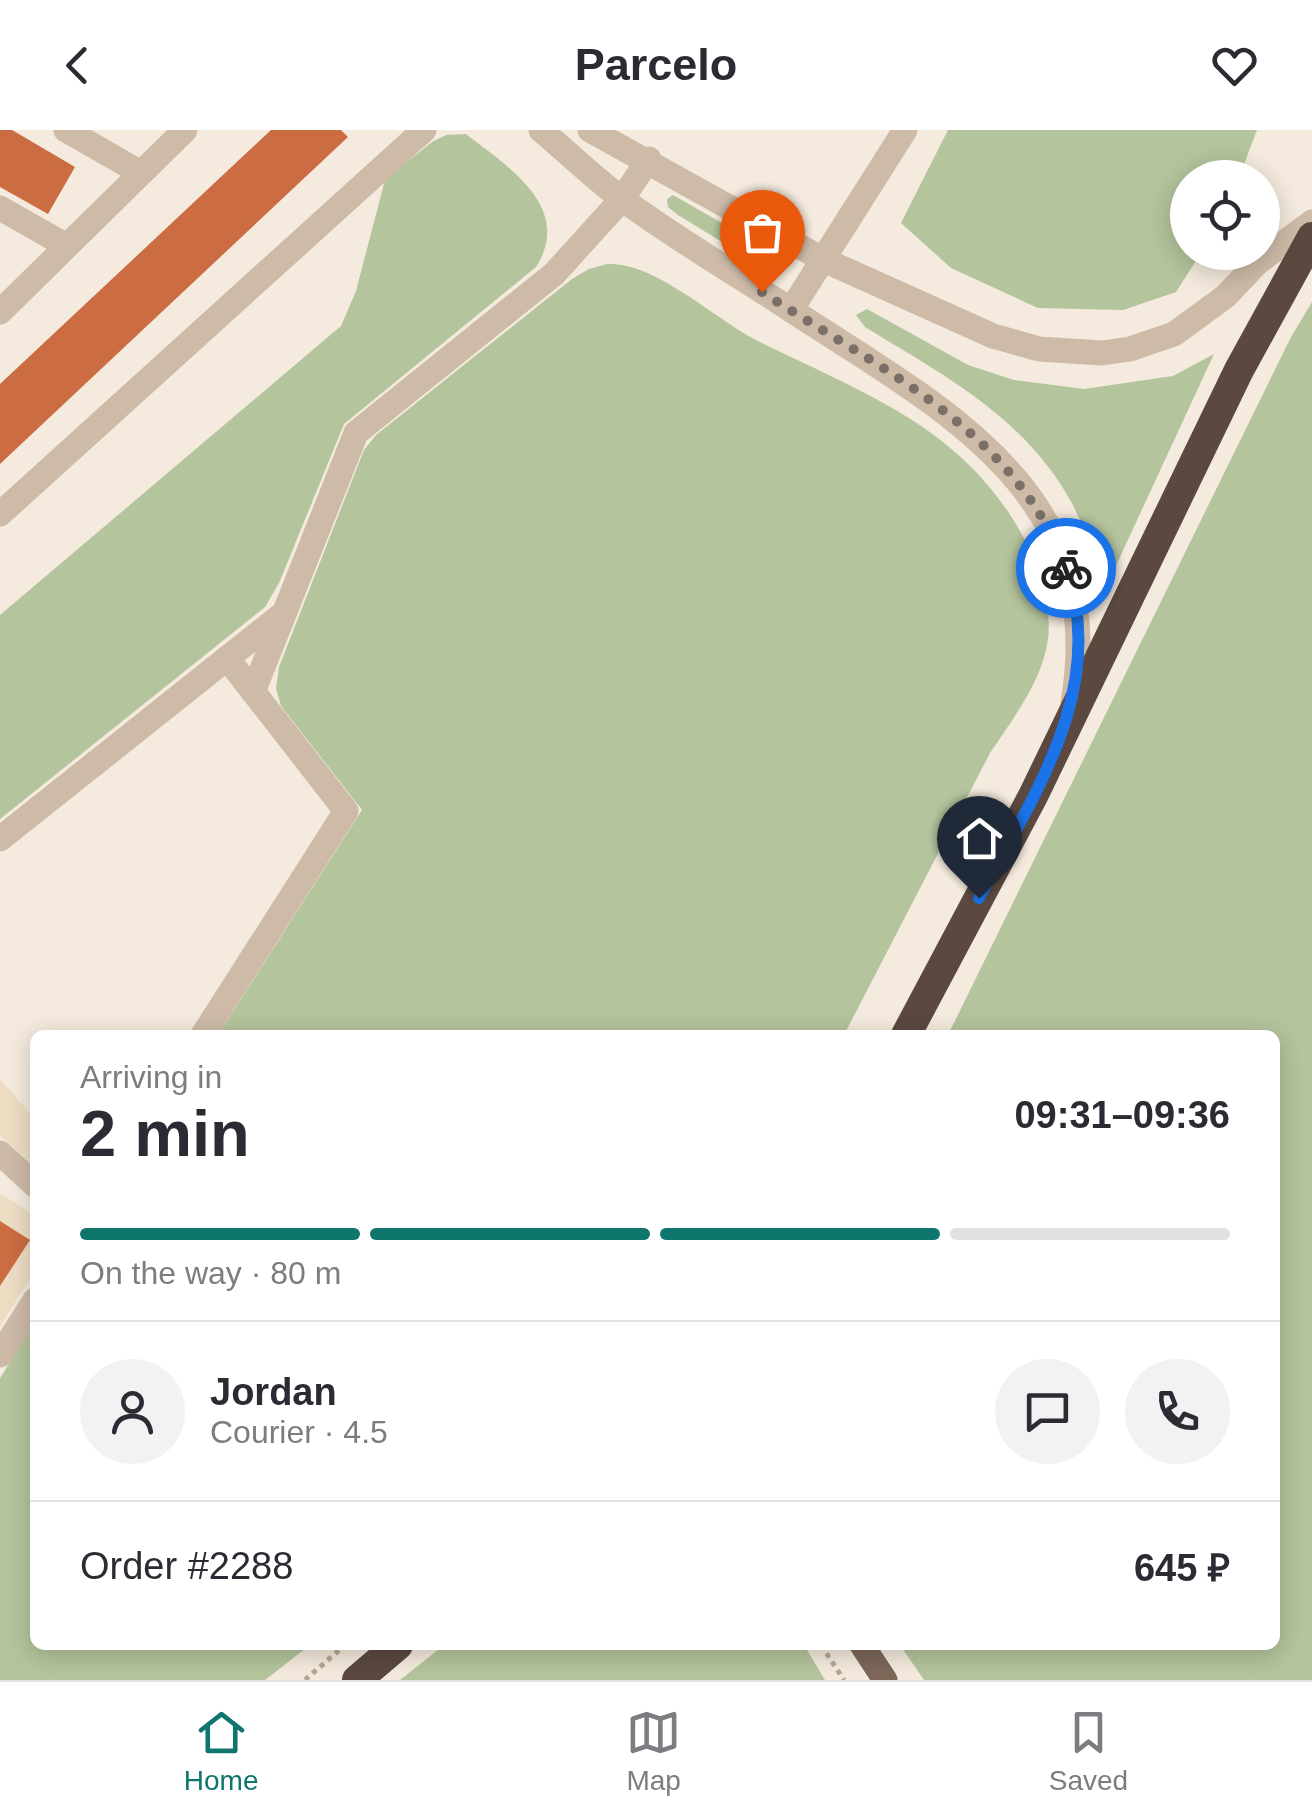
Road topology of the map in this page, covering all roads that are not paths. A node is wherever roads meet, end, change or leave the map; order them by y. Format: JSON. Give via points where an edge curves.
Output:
{"nodes":[{"id":1,"x":66,"y":130,"type":"edge"},
{"id":2,"x":185,"y":130,"type":"edge"},
{"id":3,"x":424,"y":130,"type":"edge"},
{"id":4,"x":541,"y":130,"type":"edge"},
{"id":5,"x":590,"y":130,"type":"edge"},
{"id":6,"x":906,"y":130,"type":"edge"},
{"id":7,"x":648,"y":160,"type":"junction"},
{"id":8,"x":141,"y":173,"type":"junction"},
{"id":9,"x":622,"y":199,"type":"junction"},
{"id":10,"x":0,"y":208,"type":"edge"},
{"id":11,"x":1312,"y":222,"type":"edge"},
{"id":12,"x":1312,"y":236,"type":"edge"},
{"id":13,"x":67,"y":246,"type":"junction"},
{"id":14,"x":824,"y":260,"type":"junction"},
{"id":15,"x":791,"y":310,"type":"junction"},
{"id":16,"x":0,"y":312,"type":"edge"},
{"id":17,"x":0,"y":514,"type":"edge"},
{"id":18,"x":284,"y":613,"type":"junction"},
{"id":19,"x":226,"y":658,"type":"junction"},
{"id":20,"x":253,"y":692,"type":"junction"},
{"id":21,"x":1057,"y":748,"type":"junction"},
{"id":22,"x":0,"y":839,"type":"edge"},
{"id":23,"x":206,"y":1030,"type":"edge"},
{"id":24,"x":909,"y":1030,"type":"edge"},
{"id":25,"x":0,"y":1153,"type":"edge"},
{"id":26,"x":30,"y":1180,"type":"edge"},
{"id":27,"x":30,"y":1308,"type":"edge"},
{"id":28,"x":0,"y":1355,"type":"edge"},
{"id":29,"x":392,"y":1650,"type":"edge"},
{"id":30,"x":865,"y":1650,"type":"edge"},
{"id":31,"x":357,"y":1680,"type":"edge"},
{"id":32,"x":885,"y":1680,"type":"edge"}],
"edges":[{"from":1,"to":8,"type":"street"},
{"from":2,"to":8,"type":"street"},
{"from":3,"to":17,"type":"street"},
{"from":4,"to":9,"type":"street"},
{"from":5,"to":7,"type":"street"},
{"from":6,"to":14,"type":"street"},
{"from":7,"to":9,"type":"street"},
{"from":7,"to":14,"type":"street"},
{"from":8,"to":13,"type":"street"},
{"from":9,"to":15,"type":"street"},
{"from":9,"to":18,"type":"street","via":[[554,274],[356,433]]},
{"from":10,"to":13,"type":"street"},
{"from":11,"to":14,"type":"street","via":[[1174,334],[1102,353],[1039,349],[993,336]]},
{"from":12,"to":21,"type":"highway","via":[[1239,370]]},
{"from":13,"to":16,"type":"street"},
{"from":14,"to":15,"type":"street"},
{"from":15,"to":21,"type":"street","via":[[966,427],[1006,466],[1044,520],[1068,576],[1079,641],[1072,704]]},
{"from":18,"to":19,"type":"street"},
{"from":18,"to":20,"type":"street"},
{"from":19,"to":20,"type":"street"},
{"from":19,"to":22,"type":"street"},
{"from":20,"to":23,"type":"street","via":[[346,810]]},
{"from":21,"to":24,"type":"highway"},
{"from":25,"to":26,"type":"street"},
{"from":27,"to":28,"type":"street"},
{"from":29,"to":31,"type":"highway"},
{"from":30,"to":32,"type":"main road"}]}
